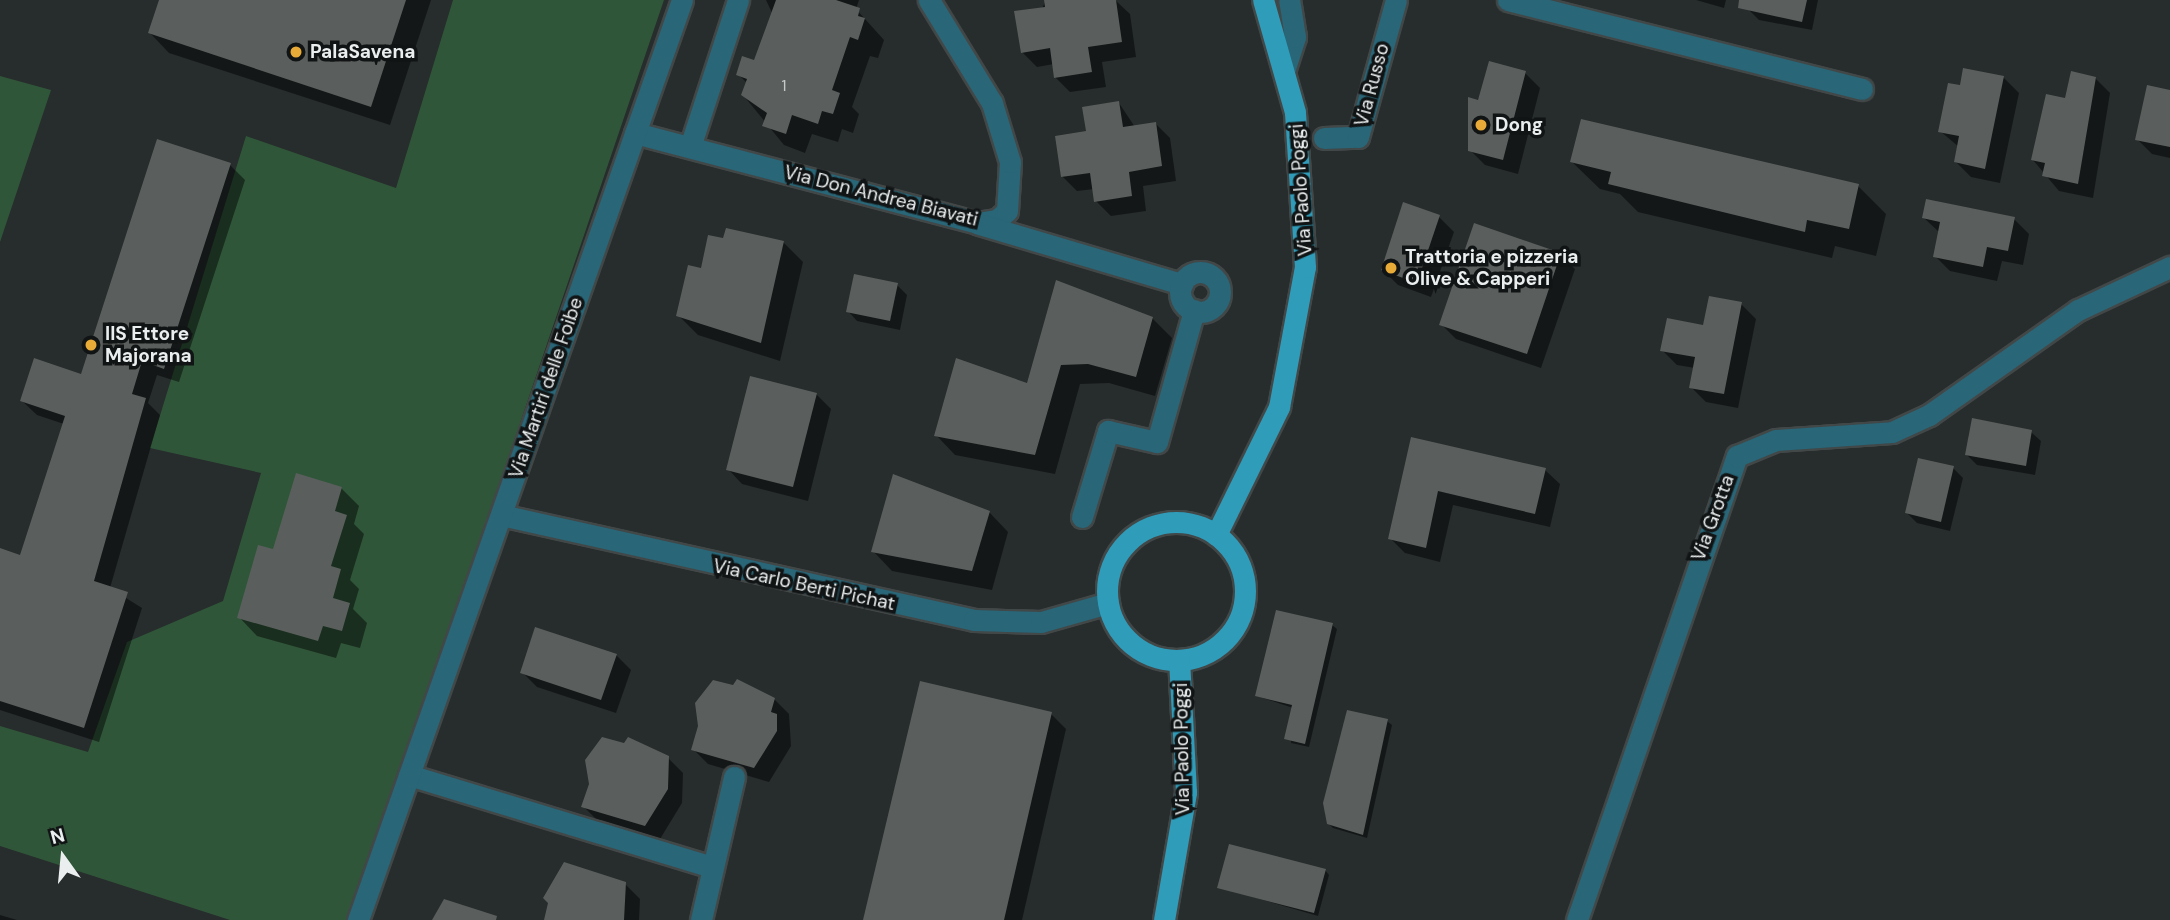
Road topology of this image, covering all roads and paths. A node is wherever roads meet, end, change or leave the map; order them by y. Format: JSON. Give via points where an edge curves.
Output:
{"nodes":[{"id":1,"x":682,"y":0,"type":"edge"},
{"id":2,"x":738,"y":0,"type":"edge"},
{"id":3,"x":929,"y":0,"type":"edge"},
{"id":4,"x":1263,"y":0,"type":"edge"},
{"id":5,"x":1289,"y":0,"type":"edge"},
{"id":6,"x":1396,"y":0,"type":"edge"},
{"id":7,"x":1508,"y":0,"type":"edge"},
{"id":8,"x":1285,"y":68,"type":"junction"},
{"id":9,"x":1862,"y":89,"type":"dead end"},
{"id":10,"x":635,"y":133,"type":"junction"},
{"id":11,"x":1324,"y":138,"type":"dead end"},
{"id":12,"x":690,"y":147,"type":"junction"},
{"id":13,"x":977,"y":223,"type":"junction"},
{"id":14,"x":2170,"y":267,"type":"edge"},
{"id":15,"x":1182,"y":284,"type":"junction"},
{"id":16,"x":1194,"y":310,"type":"junction"},
{"id":17,"x":501,"y":515,"type":"junction"},
{"id":18,"x":1082,"y":517,"type":"dead end"},
{"id":19,"x":1216,"y":535,"type":"junction"},
{"id":20,"x":1108,"y":603,"type":"junction"},
{"id":21,"x":1179,"y":660,"type":"junction"},
{"id":22,"x":409,"y":775,"type":"junction"},
{"id":23,"x":734,"y":777,"type":"dead end"},
{"id":24,"x":712,"y":867,"type":"junction"},
{"id":25,"x":358,"y":920,"type":"edge"},
{"id":26,"x":701,"y":920,"type":"edge"},
{"id":27,"x":1164,"y":920,"type":"edge"},
{"id":28,"x":1577,"y":920,"type":"edge"}],
"edges":[{"from":1,"to":10,"type":"street","name":"Via Martiri delle Foibe"},
{"from":2,"to":12,"type":"street"},
{"from":3,"to":13,"type":"street","name":"Via Don Andrea Biavati","via":[[992,103],[1010,162],[1007,211]]},
{"from":4,"to":8,"type":"main road","name":"Via Paolo Poggi"},
{"from":5,"to":8,"type":"street","via":[[1295,37]]},
{"from":6,"to":11,"type":"street","name":"Via Russo","via":[[1358,137]]},
{"from":7,"to":9,"type":"street"},
{"from":8,"to":19,"type":"main road","name":"Via Paolo Poggi","via":[[1302,158],[1301,307],[1279,407]]},
{"from":10,"to":12,"type":"street","name":"Via Don Andrea Biavati"},
{"from":10,"to":17,"type":"street","name":"Via Martiri delle Foibe"},
{"from":12,"to":13,"type":"street","name":"Via Don Andrea Biavati"},
{"from":13,"to":15,"type":"street"},
{"from":14,"to":28,"type":"street","name":"Via Grotta","via":[[2078,310],[1929,415],[1892,432],[1776,440],[1737,456]]},
{"from":15,"to":16,"type":"street","via":[[1182,300]]},
{"from":15,"to":16,"type":"street","via":[[1200,272],[1219,286],[1215,304]]},
{"from":16,"to":18,"type":"street","via":[[1157,442],[1108,431]]},
{"from":17,"to":20,"type":"street","name":"Via Carlo Berti Pichat","via":[[974,620],[1041,622]]},
{"from":17,"to":22,"type":"street","name":"Via Martiri delle Foibe"},
{"from":19,"to":20,"type":"main road","via":[[1172,522],[1150,527],[1116,558]]},
{"from":19,"to":21,"type":"main road","via":[[1243,572],[1242,611],[1222,643]]},
{"from":20,"to":21,"type":"main road","via":[[1133,645]]},
{"from":21,"to":27,"type":"main road","name":"Via Paolo Poggi","via":[[1186,792]]},
{"from":22,"to":24,"type":"street"},
{"from":22,"to":25,"type":"street","name":"Via Martiri delle Foibe"},
{"from":23,"to":24,"type":"street"},
{"from":24,"to":26,"type":"street"}]}
